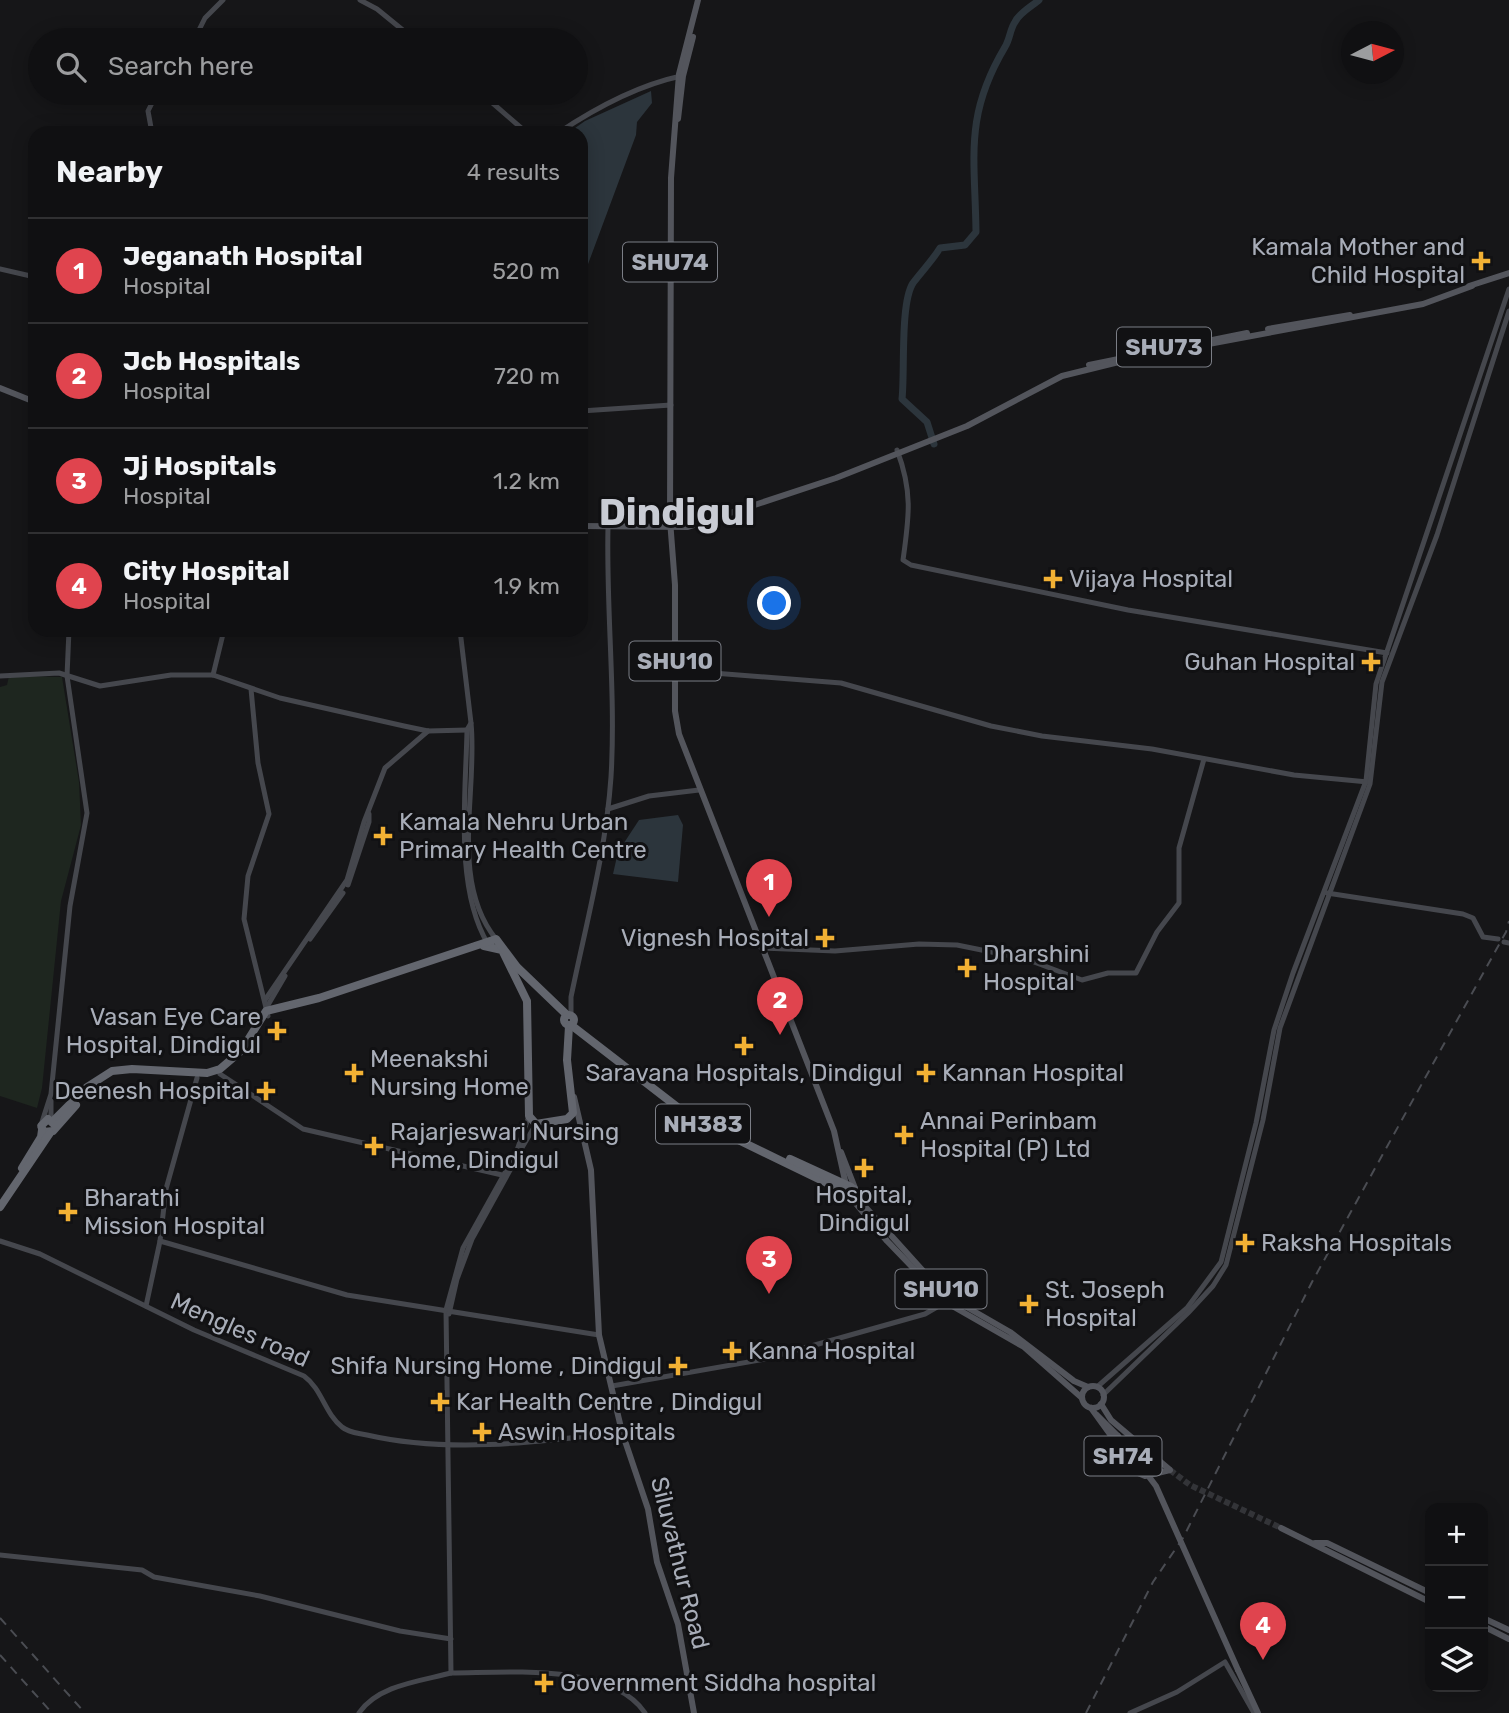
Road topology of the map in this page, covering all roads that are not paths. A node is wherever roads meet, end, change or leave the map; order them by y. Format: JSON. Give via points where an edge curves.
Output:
{"nodes":[{"id":1,"x":223,"y":0,"type":"edge"},
{"id":2,"x":360,"y":0,"type":"edge"},
{"id":3,"x":700,"y":0,"type":"edge"},
{"id":4,"x":200,"y":28,"type":"edge"},
{"id":5,"x":400,"y":28,"type":"edge"},
{"id":6,"x":681,"y":76,"type":"junction"},
{"id":7,"x":151,"y":105,"type":"edge"},
{"id":8,"x":495,"y":105,"type":"edge"},
{"id":9,"x":151,"y":126,"type":"edge"},
{"id":10,"x":519,"y":126,"type":"edge"},
{"id":11,"x":570,"y":126,"type":"edge"},
{"id":12,"x":0,"y":269,"type":"edge"},
{"id":13,"x":1509,"y":273,"type":"edge"},
{"id":14,"x":28,"y":275,"type":"edge"},
{"id":15,"x":1509,"y":289,"type":"edge"},
{"id":16,"x":1509,"y":311,"type":"edge"},
{"id":17,"x":0,"y":388,"type":"edge"},
{"id":18,"x":28,"y":399,"type":"edge"},
{"id":19,"x":670,"y":405,"type":"junction"},
{"id":20,"x":588,"y":411,"type":"edge"},
{"id":21,"x":897,"y":452,"type":"junction"},
{"id":22,"x":588,"y":526,"type":"edge"},
{"id":23,"x":608,"y":527,"type":"junction"},
{"id":24,"x":671,"y":527,"type":"junction"},
{"id":25,"x":69,"y":637,"type":"edge"},
{"id":26,"x":222,"y":637,"type":"edge"},
{"id":27,"x":461,"y":637,"type":"edge"},
{"id":28,"x":1387,"y":653,"type":"junction"},
{"id":29,"x":675,"y":670,"type":"junction"},
{"id":30,"x":213,"y":675,"type":"junction"},
{"id":31,"x":0,"y":676,"type":"edge"},
{"id":32,"x":67,"y":676,"type":"junction"},
{"id":33,"x":251,"y":689,"type":"junction"},
{"id":34,"x":471,"y":723,"type":"junction"},
{"id":35,"x":467,"y":730,"type":"junction"},
{"id":36,"x":428,"y":731,"type":"junction"},
{"id":37,"x":1204,"y":759,"type":"junction"},
{"id":38,"x":1368,"y":782,"type":"junction"},
{"id":39,"x":699,"y":790,"type":"junction"},
{"id":40,"x":608,"y":809,"type":"junction"},
{"id":41,"x":1326,"y":893,"type":"junction"},
{"id":42,"x":1504,"y":941,"type":"edge"},
{"id":43,"x":491,"y":942,"type":"junction"},
{"id":44,"x":761,"y":948,"type":"junction"},
{"id":45,"x":549,"y":1000,"type":"junction"},
{"id":46,"x":527,"y":1001,"type":"junction"},
{"id":47,"x":268,"y":1009,"type":"junction"},
{"id":48,"x":569,"y":1020,"type":"junction"},
{"id":49,"x":583,"y":1034,"type":"junction"},
{"id":50,"x":568,"y":1038,"type":"junction"},
{"id":51,"x":220,"y":1074,"type":"junction"},
{"id":52,"x":197,"y":1077,"type":"junction"},
{"id":53,"x":572,"y":1090,"type":"junction"},
{"id":54,"x":529,"y":1116,"type":"junction"},
{"id":55,"x":561,"y":1121,"type":"junction"},
{"id":56,"x":536,"y":1124,"type":"junction"},
{"id":57,"x":49,"y":1125,"type":"junction"},
{"id":58,"x":584,"y":1133,"type":"junction"},
{"id":59,"x":502,"y":1175,"type":"junction"},
{"id":60,"x":848,"y":1187,"type":"junction"},
{"id":61,"x":0,"y":1199,"type":"edge"},
{"id":62,"x":0,"y":1207,"type":"edge"},
{"id":63,"x":478,"y":1224,"type":"junction"},
{"id":64,"x":0,"y":1241,"type":"edge"},
{"id":65,"x":160,"y":1241,"type":"junction"},
{"id":66,"x":949,"y":1301,"type":"junction"},
{"id":67,"x":146,"y":1307,"type":"junction"},
{"id":68,"x":448,"y":1313,"type":"junction"},
{"id":69,"x":599,"y":1335,"type":"junction"},
{"id":70,"x":612,"y":1386,"type":"junction"},
{"id":71,"x":1088,"y":1387,"type":"junction"},
{"id":72,"x":1097,"y":1387,"type":"junction"},
{"id":73,"x":1103,"y":1395,"type":"junction"},
{"id":74,"x":1082,"y":1398,"type":"junction"},
{"id":75,"x":1096,"y":1407,"type":"junction"},
{"id":76,"x":622,"y":1432,"type":"junction"},
{"id":77,"x":449,"y":1444,"type":"junction"},
{"id":78,"x":1281,"y":1528,"type":"tunnel mouth"},
{"id":79,"x":1313,"y":1543,"type":"junction"},
{"id":80,"x":0,"y":1555,"type":"edge"},
{"id":81,"x":1425,"y":1591,"type":"edge"},
{"id":82,"x":1425,"y":1599,"type":"edge"},
{"id":83,"x":1488,"y":1620,"type":"edge"},
{"id":84,"x":1488,"y":1628,"type":"edge"},
{"id":85,"x":1509,"y":1630,"type":"edge"},
{"id":86,"x":451,"y":1639,"type":"junction"},
{"id":87,"x":1509,"y":1639,"type":"edge"},
{"id":88,"x":451,"y":1673,"type":"junction"},
{"id":89,"x":1256,"y":1703,"type":"junction"},
{"id":90,"x":359,"y":1713,"type":"edge"},
{"id":91,"x":645,"y":1713,"type":"edge"},
{"id":92,"x":694,"y":1713,"type":"edge"},
{"id":93,"x":1130,"y":1713,"type":"edge"},
{"id":94,"x":1256,"y":1713,"type":"edge"},
{"id":95,"x":1264,"y":1713,"type":"edge"}],
"edges":[{"from":1,"to":4,"type":"main road"},
{"from":2,"to":5,"type":"main road"},
{"from":3,"to":6,"type":"main road","number":"SHU74"},
{"from":6,"to":11,"type":"main road","via":[[600,108]]},
{"from":6,"to":19,"type":"main road","number":"SHU74","via":[[671,178]]},
{"from":7,"to":9,"type":"main road"},
{"from":8,"to":10,"type":"main road"},
{"from":12,"to":14,"type":"main road"},
{"from":13,"to":21,"type":"main road","number":"SHU73","via":[[1423,304],[1225,339],[1057,376],[967,426]]},
{"from":15,"to":28,"type":"main road"},
{"from":16,"to":38,"type":"main road","via":[[1437,535],[1382,682]]},
{"from":17,"to":18,"type":"main road"},
{"from":19,"to":20,"type":"main road"},
{"from":19,"to":24,"type":"main road","number":"SHU74"},
{"from":21,"to":24,"type":"main road","number":"SHU73"},
{"from":21,"to":28,"type":"main road","via":[[909,485],[903,560],[911,565],[1131,611]]},
{"from":22,"to":23,"type":"main road","number":"SHU73"},
{"from":23,"to":24,"type":"main road","number":"SHU73"},
{"from":23,"to":40,"type":"main road","via":[[613,732]]},
{"from":24,"to":29,"type":"main road","number":"SHU10"},
{"from":25,"to":32,"type":"main road"},
{"from":26,"to":30,"type":"main road"},
{"from":27,"to":34,"type":"main road"},
{"from":28,"to":38,"type":"main road","via":[[1375,690]]},
{"from":29,"to":37,"type":"main road","via":[[841,683],[991,726]]},
{"from":29,"to":39,"type":"main road","number":"SHU10","via":[[676,724]]},
{"from":30,"to":32,"type":"main road","via":[[171,675],[110,686]]},
{"from":30,"to":33,"type":"main road"},
{"from":31,"to":32,"type":"main road"},
{"from":32,"to":57,"type":"main road","via":[[87,813],[69,906]]},
{"from":33,"to":36,"type":"main road"},
{"from":33,"to":47,"type":"main road","via":[[258,763],[269,814],[248,876],[244,919]]},
{"from":34,"to":35,"type":"main road"},
{"from":34,"to":43,"type":"main road","via":[[470,864]]},
{"from":35,"to":36,"type":"main road"},
{"from":35,"to":43,"type":"main road","via":[[467,866],[473,900]]},
{"from":36,"to":47,"type":"main road","via":[[385,768],[347,880]]},
{"from":37,"to":38,"type":"main road"},
{"from":37,"to":44,"type":"main road","via":[[1179,848],[1180,903],[1157,932],[1136,973],[1108,973],[1082,981],[1015,956],[957,945],[847,951]]},
{"from":38,"to":41,"type":"main road"},
{"from":39,"to":40,"type":"main road","via":[[649,796]]},
{"from":39,"to":44,"type":"main road","number":"SHU10"},
{"from":40,"to":48,"type":"main road"},
{"from":41,"to":42,"type":"main road","via":[[1463,914],[1473,918],[1483,937]]},
{"from":41,"to":72,"type":"main road","via":[[1274,1030],[1256,1124],[1218,1270],[1186,1308]]},
{"from":41,"to":73,"type":"main road","via":[[1280,1028],[1263,1120],[1226,1265],[1188,1313]]},
{"from":43,"to":45,"type":"highway"},
{"from":43,"to":46,"type":"highway","via":[[502,950]]},
{"from":43,"to":47,"type":"highway"},
{"from":44,"to":60,"type":"main road","number":"SHU10","via":[[838,1147]]},
{"from":45,"to":46,"type":"highway","via":[[535,995]]},
{"from":45,"to":48,"type":"highway"},
{"from":46,"to":54,"type":"highway"},
{"from":47,"to":51,"type":"highway","via":[[244,1054]]},
{"from":47,"to":57,"type":"highway","via":[[241,1051],[220,1069],[207,1073],[112,1071],[87,1087]]},
{"from":48,"to":49,"type":"highway","number":"NH383"},
{"from":48,"to":50,"type":"highway"},
{"from":48,"to":60,"type":"highway","number":"NH383","via":[[703,1121]]},
{"from":49,"to":50,"type":"highway"},
{"from":49,"to":60,"type":"highway","number":"NH383","via":[[712,1130]]},
{"from":50,"to":53,"type":"highway"},
{"from":51,"to":52,"type":"highway"},
{"from":51,"to":59,"type":"main road","via":[[303,1129]]},
{"from":52,"to":57,"type":"highway","via":[[112,1075],[91,1090],[62,1124]]},
{"from":52,"to":65,"type":"main road","via":[[166,1189]]},
{"from":53,"to":55,"type":"highway","via":[[573,1113]]},
{"from":53,"to":58,"type":"main road","name":"Siluvathur Road"},
{"from":54,"to":56,"type":"highway"},
{"from":54,"to":59,"type":"main road","via":[[516,1153]]},
{"from":55,"to":56,"type":"highway"},
{"from":55,"to":58,"type":"main road","via":[[577,1122]]},
{"from":56,"to":63,"type":"main road"},
{"from":57,"to":61,"type":"highway"},
{"from":57,"to":62,"type":"highway"},
{"from":58,"to":69,"type":"main road","name":"Siluvathur Road","via":[[595,1221]]},
{"from":59,"to":63,"type":"main road"},
{"from":60,"to":66,"type":"main road","number":"SHU10"},
{"from":63,"to":68,"type":"main road"},
{"from":64,"to":67,"type":"main road","name":"Mengles road","via":[[40,1254]]},
{"from":65,"to":67,"type":"main road"},
{"from":65,"to":68,"type":"main road","via":[[347,1295]]},
{"from":66,"to":70,"type":"main road","via":[[925,1314],[765,1359]]},
{"from":66,"to":71,"type":"main road","number":"SHU10","via":[[1010,1332]]},
{"from":66,"to":74,"type":"main road","number":"SHU10","via":[[1024,1347]]},
{"from":67,"to":77,"type":"main road","name":"Mengles road","via":[[304,1376],[344,1429],[394,1442]]},
{"from":68,"to":69,"type":"main road"},
{"from":68,"to":77,"type":"main road"},
{"from":69,"to":70,"type":"main road","name":"Siluvathur Road"},
{"from":70,"to":76,"type":"main road","name":"Siluvathur Road"},
{"from":71,"to":72,"type":"main road"},
{"from":71,"to":74,"type":"main road"},
{"from":72,"to":73,"type":"main road"},
{"from":73,"to":75,"type":"main road","number":"SHU10"},
{"from":74,"to":75,"type":"main road","number":"SHU10"},
{"from":75,"to":75,"type":"main road","number":"SH74","via":[[1111,1420],[1170,1470],[1145,1476],[1138,1473]]},
{"from":75,"to":89,"type":"main road","number":"SHU10","bridge":true,"via":[[1156,1486]]},
{"from":76,"to":77,"type":"main road","name":"Mengles road","via":[[545,1441]]},
{"from":76,"to":92,"type":"main road","name":"Siluvathur Road","via":[[642,1486],[657,1562],[678,1624]]},
{"from":77,"to":86,"type":"main road"},
{"from":78,"to":79,"type":"main road"},
{"from":79,"to":81,"type":"main road","via":[[1327,1543]]},
{"from":79,"to":82,"type":"main road"},
{"from":80,"to":86,"type":"main road","via":[[142,1570],[154,1577]]},
{"from":83,"to":85,"type":"main road"},
{"from":84,"to":87,"type":"main road"},
{"from":86,"to":88,"type":"main road"},
{"from":88,"to":90,"type":"main road","via":[[391,1690],[371,1700]]},
{"from":88,"to":91,"type":"main road","via":[[588,1679],[622,1692]]},
{"from":89,"to":94,"type":"main road","number":"SHU10"},
{"from":89,"to":95,"type":"main road","number":"SHU10"},
{"from":93,"to":94,"type":"main road","via":[[1177,1692],[1225,1662]]}]}
